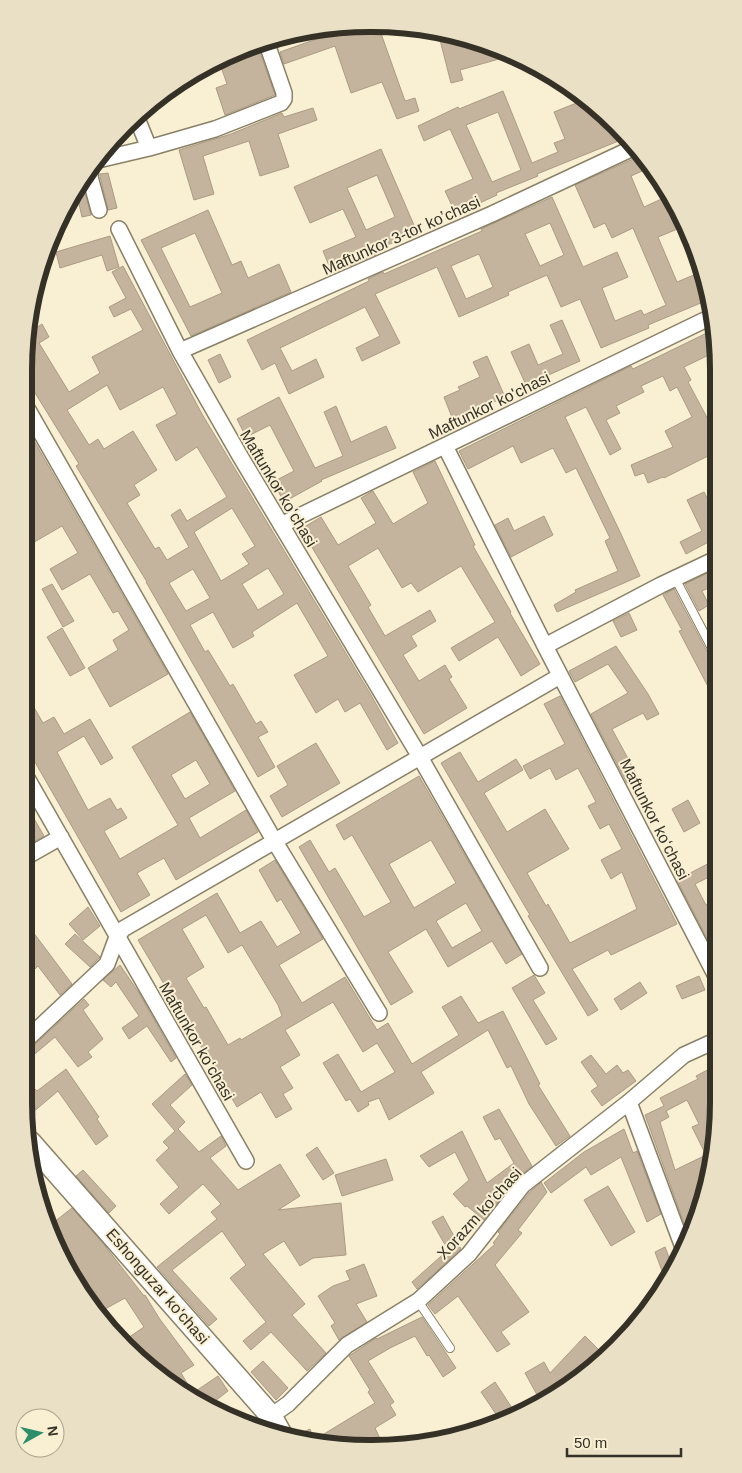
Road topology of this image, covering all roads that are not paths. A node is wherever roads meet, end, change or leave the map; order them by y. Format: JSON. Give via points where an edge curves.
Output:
{"nodes":[{"id":1,"x":268,"y":48,"type":"edge"},
{"id":2,"x":140,"y":125,"type":"edge"},
{"id":3,"x":149,"y":148,"type":"junction"},
{"id":4,"x":627,"y":151,"type":"edge"},
{"id":5,"x":109,"y":158,"type":"edge"},
{"id":6,"x":91,"y":181,"type":"edge"},
{"id":7,"x":98,"y":210,"type":"dead end"},
{"id":8,"x":119,"y":229,"type":"dead end"},
{"id":9,"x":706,"y":320,"type":"edge"},
{"id":10,"x":180,"y":351,"type":"junction"},
{"id":11,"x":32,"y":417,"type":"edge"},
{"id":12,"x":445,"y":446,"type":"junction"},
{"id":13,"x":281,"y":525,"type":"junction"},
{"id":14,"x":710,"y":562,"type":"edge"},
{"id":15,"x":675,"y":578,"type":"junction"},
{"id":16,"x":710,"y":645,"type":"edge"},
{"id":17,"x":545,"y":646,"type":"junction"},
{"id":18,"x":560,"y":676,"type":"junction"},
{"id":19,"x":420,"y":758,"type":"junction"},
{"id":20,"x":32,"y":787,"type":"edge"},
{"id":21,"x":61,"y":837,"type":"junction"},
{"id":22,"x":275,"y":842,"type":"junction"},
{"id":23,"x":32,"y":853,"type":"edge"},
{"id":24,"x":117,"y":937,"type":"junction"},
{"id":25,"x":710,"y":965,"type":"edge"},
{"id":26,"x":540,"y":968,"type":"dead end"},
{"id":27,"x":379,"y":1013,"type":"dead end"},
{"id":28,"x":32,"y":1035,"type":"edge"},
{"id":29,"x":710,"y":1043,"type":"edge"},
{"id":30,"x":629,"y":1102,"type":"junction"},
{"id":31,"x":35,"y":1148,"type":"edge"},
{"id":32,"x":246,"y":1162,"type":"dead end"},
{"id":33,"x":680,"y":1240,"type":"edge"},
{"id":34,"x":418,"y":1301,"type":"junction"},
{"id":35,"x":450,"y":1348,"type":"dead end"},
{"id":36,"x":271,"y":1416,"type":"junction"},
{"id":37,"x":277,"y":1427,"type":"edge"}],
"edges":[{"from":1,"to":3,"type":"street","via":[[284,93],[281,104],[215,129]]},
{"from":2,"to":3,"type":"street"},
{"from":3,"to":5,"type":"street"},
{"from":4,"to":10,"type":"street","name":"Maftunkor 3-tor koʼchasi","via":[[492,214]]},
{"from":6,"to":7,"type":"street"},
{"from":8,"to":10,"type":"street","name":"Maftunkor koʻchasi"},
{"from":9,"to":12,"type":"street","name":"Maftunkor ko'chasi"},
{"from":10,"to":13,"type":"street","name":"Maftunkor koʻchasi"},
{"from":11,"to":22,"type":"street"},
{"from":12,"to":13,"type":"street","name":"Maftunkor ko'chasi"},
{"from":12,"to":17,"type":"street","name":"Maftunkor koʻchasi"},
{"from":13,"to":19,"type":"street","name":"Maftunkor koʻchasi"},
{"from":14,"to":15,"type":"street"},
{"from":15,"to":16,"type":"lane"},
{"from":15,"to":17,"type":"street"},
{"from":17,"to":18,"type":"street","name":"Maftunkor koʻchasi"},
{"from":18,"to":19,"type":"street"},
{"from":18,"to":25,"type":"street","name":"Maftunkor koʻchasi"},
{"from":19,"to":22,"type":"street"},
{"from":19,"to":26,"type":"street","name":"Maftunkor koʻchasi"},
{"from":20,"to":21,"type":"street","name":"Maftunkor koʻchasi"},
{"from":21,"to":23,"type":"street"},
{"from":21,"to":24,"type":"street","name":"Maftunkor koʻchasi"},
{"from":22,"to":24,"type":"street","via":[[123,929]]},
{"from":22,"to":27,"type":"street"},
{"from":24,"to":28,"type":"street","via":[[108,964]]},
{"from":24,"to":32,"type":"street","name":"Maftunkor koʻchasi"},
{"from":29,"to":30,"type":"street","name":"Xorazm ko'chasi","via":[[684,1055]]},
{"from":30,"to":33,"type":"street"},
{"from":30,"to":34,"type":"street","name":"Xorazm ko'chasi","via":[[523,1185],[469,1254]]},
{"from":31,"to":36,"type":"street","name":"Eshonguzar ko'chasi"},
{"from":34,"to":35,"type":"lane"},
{"from":34,"to":36,"type":"street","name":"Xorazm ko'chasi","via":[[347,1345],[288,1404]]},
{"from":36,"to":37,"type":"street","name":"Eshonguzar ko'chasi"}]}
